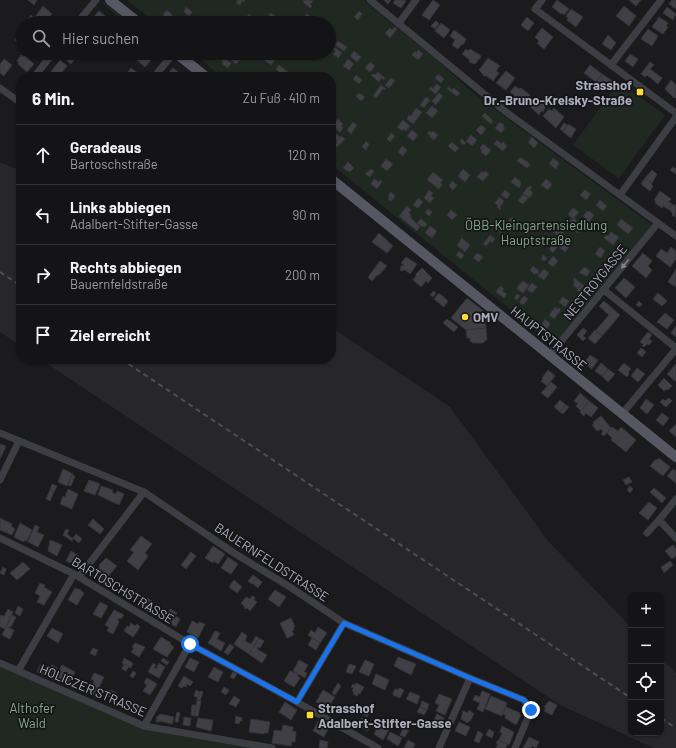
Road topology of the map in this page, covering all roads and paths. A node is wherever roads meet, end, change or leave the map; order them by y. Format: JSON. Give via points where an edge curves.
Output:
{"nodes":[{"id":1,"x":96,"y":0,"type":"edge"},
{"id":2,"x":110,"y":0,"type":"edge"},
{"id":3,"x":370,"y":0,"type":"edge"},
{"id":4,"x":416,"y":0,"type":"edge"},
{"id":5,"x":542,"y":0,"type":"edge"},
{"id":6,"x":661,"y":0,"type":"edge"},
{"id":7,"x":83,"y":16,"type":"edge"},
{"id":8,"x":130,"y":16,"type":"edge"},
{"id":9,"x":399,"y":23,"type":"junction"},
{"id":10,"x":47,"y":60,"type":"edge"},
{"id":11,"x":169,"y":60,"type":"edge"},
{"id":12,"x":184,"y":60,"type":"edge"},
{"id":13,"x":611,"y":65,"type":"junction"},
{"id":14,"x":38,"y":72,"type":"edge"},
{"id":15,"x":158,"y":72,"type":"edge"},
{"id":16,"x":200,"y":72,"type":"edge"},
{"id":17,"x":0,"y":88,"type":"edge"},
{"id":18,"x":16,"y":96,"type":"edge"},
{"id":19,"x":676,"y":113,"type":"edge"},
{"id":20,"x":676,"y":117,"type":"edge"},
{"id":21,"x":336,"y":183,"type":"edge"},
{"id":22,"x":620,"y":195,"type":"junction"},
{"id":23,"x":658,"y":223,"type":"junction"},
{"id":24,"x":676,"y":236,"type":"edge"},
{"id":25,"x":604,"y":290,"type":"junction"},
{"id":26,"x":676,"y":348,"type":"edge"},
{"id":27,"x":550,"y":356,"type":"junction"},
{"id":28,"x":622,"y":414,"type":"junction"},
{"id":29,"x":0,"y":433,"type":"edge"},
{"id":30,"x":19,"y":441,"type":"junction"},
{"id":31,"x":676,"y":457,"type":"edge"},
{"id":32,"x":0,"y":480,"type":"edge"},
{"id":33,"x":144,"y":492,"type":"junction"},
{"id":34,"x":676,"y":499,"type":"edge"},
{"id":35,"x":659,"y":520,"type":"junction"},
{"id":36,"x":647,"y":533,"type":"dead end"},
{"id":37,"x":0,"y":538,"type":"edge"},
{"id":38,"x":676,"y":538,"type":"edge"},
{"id":39,"x":76,"y":575,"type":"junction"},
{"id":40,"x":344,"y":623,"type":"junction"},
{"id":41,"x":190,"y":644,"type":"junction"},
{"id":42,"x":0,"y":663,"type":"edge"},
{"id":43,"x":18,"y":671,"type":"junction"},
{"id":44,"x":470,"y":678,"type":"junction"},
{"id":45,"x":297,"y":702,"type":"junction"},
{"id":46,"x":144,"y":726,"type":"junction"},
{"id":47,"x":272,"y":748,"type":"edge"},
{"id":48,"x":378,"y":748,"type":"edge"},
{"id":49,"x":439,"y":748,"type":"edge"},
{"id":50,"x":515,"y":748,"type":"edge"}],
"edges":[{"from":1,"to":7,"type":"street"},
{"from":2,"to":8,"type":"main road"},
{"from":3,"to":9,"type":"street"},
{"from":4,"to":9,"type":"street"},
{"from":5,"to":13,"type":"street","via":[[535,9]]},
{"from":6,"to":13,"type":"street"},
{"from":9,"to":22,"type":"street","via":[[506,112]]},
{"from":10,"to":14,"type":"street"},
{"from":11,"to":15,"type":"street"},
{"from":12,"to":16,"type":"main road"},
{"from":13,"to":19,"type":"street"},
{"from":17,"to":18,"type":"street"},
{"from":20,"to":22,"type":"street"},
{"from":21,"to":27,"type":"main road","name":"HAUPTSTRASSE"},
{"from":22,"to":23,"type":"street"},
{"from":23,"to":24,"type":"street"},
{"from":23,"to":25,"type":"street","name":"NESTROYGASSE","one_way":true},
{"from":25,"to":26,"type":"street"},
{"from":25,"to":27,"type":"street","name":"NESTROYGASSE"},
{"from":26,"to":28,"type":"street"},
{"from":27,"to":28,"type":"main road","name":"HAUPTSTRASSE"},
{"from":28,"to":31,"type":"main road","name":"HAUPTSTRASSE"},
{"from":29,"to":30,"type":"street","name":"BAUERNFELDSTRASSE"},
{"from":30,"to":32,"type":"street"},
{"from":30,"to":33,"type":"street","name":"BAUERNFELDSTRASSE"},
{"from":33,"to":39,"type":"street"},
{"from":33,"to":40,"type":"street","name":"BAUERNFELDSTRASSE"},
{"from":34,"to":35,"type":"street"},
{"from":35,"to":36,"type":"street"},
{"from":35,"to":38,"type":"street"},
{"from":37,"to":39,"type":"street","name":"BARTOSCHSTRASSE"},
{"from":39,"to":41,"type":"street","name":"BARTOSCHSTRASSE"},
{"from":39,"to":43,"type":"street"},
{"from":40,"to":44,"type":"street","name":"BAUERNFELDSTRASSE"},
{"from":40,"to":45,"type":"street"},
{"from":41,"to":45,"type":"street","name":"BARTOSCHSTRASSE"},
{"from":41,"to":46,"type":"street"},
{"from":42,"to":43,"type":"street","name":"HOLICZER STRASSE"},
{"from":43,"to":46,"type":"street","name":"HOLICZER STRASSE"},
{"from":44,"to":49,"type":"street"},
{"from":44,"to":50,"type":"street","name":"BAUERNFELDSTRASSE","via":[[524,700],[531,710]]},
{"from":45,"to":48,"type":"street","name":"BARTOSCHSTRASSE"},
{"from":46,"to":47,"type":"street","name":"HOLICZER STRASSE"}]}
